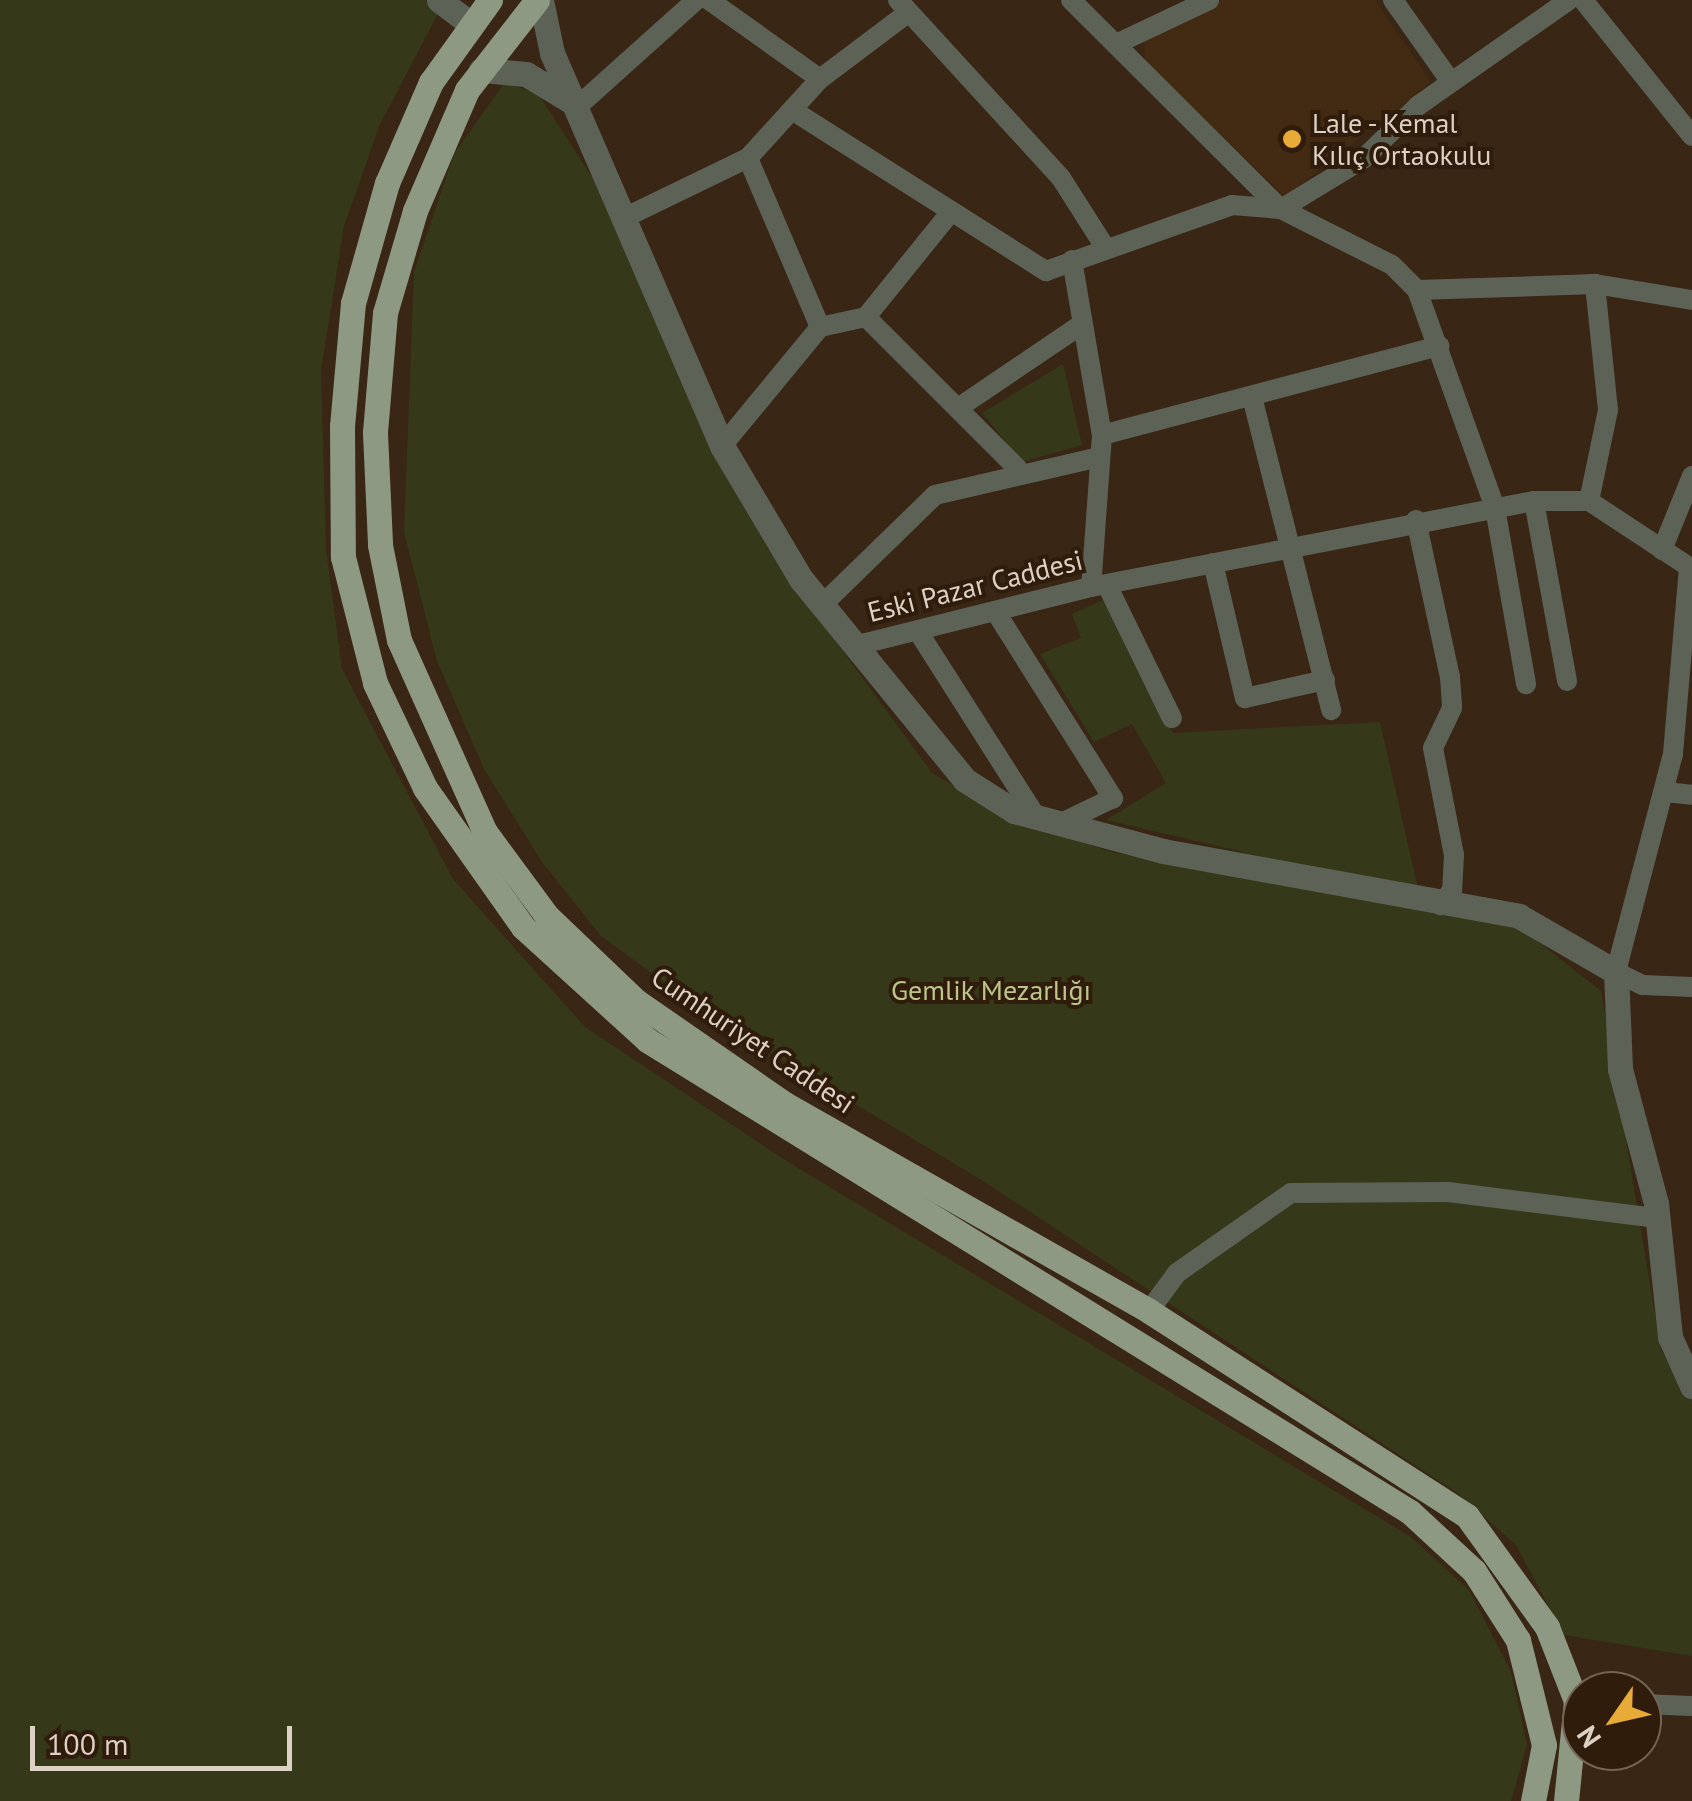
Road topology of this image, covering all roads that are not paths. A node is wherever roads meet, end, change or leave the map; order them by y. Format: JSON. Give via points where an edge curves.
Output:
{"nodes":[{"id":1,"x":439,"y":0,"type":"edge"},
{"id":2,"x":490,"y":0,"type":"edge"},
{"id":3,"x":539,"y":0,"type":"edge"},
{"id":4,"x":696,"y":0,"type":"edge"},
{"id":5,"x":709,"y":0,"type":"edge"},
{"id":6,"x":1071,"y":0,"type":"edge"},
{"id":7,"x":1209,"y":0,"type":"edge"},
{"id":8,"x":1394,"y":0,"type":"edge"},
{"id":9,"x":1568,"y":0,"type":"edge"},
{"id":10,"x":1583,"y":0,"type":"edge"},
{"id":11,"x":904,"y":6,"type":"edge"},
{"id":12,"x":470,"y":24,"type":"junction"},
{"id":13,"x":1116,"y":44,"type":"junction"},
{"id":14,"x":482,"y":70,"type":"junction"},
{"id":15,"x":820,"y":79,"type":"junction"},
{"id":16,"x":1451,"y":82,"type":"junction"},
{"id":17,"x":578,"y":106,"type":"junction"},
{"id":18,"x":792,"y":110,"type":"junction"},
{"id":19,"x":1692,"y":136,"type":"edge"},
{"id":20,"x":748,"y":158,"type":"junction"},
{"id":21,"x":1282,"y":210,"type":"junction"},
{"id":22,"x":950,"y":213,"type":"junction"},
{"id":23,"x":628,"y":216,"type":"junction"},
{"id":24,"x":1102,"y":244,"type":"junction"},
{"id":25,"x":1072,"y":260,"type":"junction"},
{"id":26,"x":1595,"y":284,"type":"junction"},
{"id":27,"x":1417,"y":290,"type":"junction"},
{"id":28,"x":1692,"y":300,"type":"edge"},
{"id":29,"x":866,"y":317,"type":"junction"},
{"id":30,"x":1082,"y":324,"type":"junction"},
{"id":31,"x":820,"y":327,"type":"junction"},
{"id":32,"x":1439,"y":346,"type":"junction"},
{"id":33,"x":1252,"y":397,"type":"junction"},
{"id":34,"x":961,"y":406,"type":"junction"},
{"id":35,"x":722,"y":446,"type":"junction"},
{"id":36,"x":1101,"y":446,"type":"junction"},
{"id":37,"x":1018,"y":468,"type":"junction"},
{"id":38,"x":1692,"y":476,"type":"edge"},
{"id":39,"x":1534,"y":501,"type":"junction"},
{"id":40,"x":1589,"y":501,"type":"junction"},
{"id":41,"x":1496,"y":508,"type":"junction"},
{"id":42,"x":1416,"y":520,"type":"junction"},
{"id":43,"x":1293,"y":544,"type":"junction"},
{"id":44,"x":1662,"y":550,"type":"junction"},
{"id":45,"x":1213,"y":563,"type":"junction"},
{"id":46,"x":1690,"y":568,"type":"edge"},
{"id":47,"x":1099,"y":586,"type":"junction"},
{"id":48,"x":823,"y":604,"type":"junction"},
{"id":49,"x":997,"y":614,"type":"junction"},
{"id":50,"x":920,"y":633,"type":"junction"},
{"id":51,"x":854,"y":646,"type":"junction"},
{"id":52,"x":1685,"y":653,"type":"edge"},
{"id":53,"x":1325,"y":680,"type":"junction"},
{"id":54,"x":1567,"y":681,"type":"dead end"},
{"id":55,"x":1526,"y":684,"type":"dead end"},
{"id":56,"x":1331,"y":710,"type":"dead end"},
{"id":57,"x":1172,"y":718,"type":"dead end"},
{"id":58,"x":1683,"y":736,"type":"edge"},
{"id":59,"x":1665,"y":792,"type":"junction"},
{"id":60,"x":1692,"y":795,"type":"edge"},
{"id":61,"x":1036,"y":816,"type":"junction"},
{"id":62,"x":1062,"y":823,"type":"junction"},
{"id":63,"x":1441,"y":905,"type":"junction"},
{"id":64,"x":1616,"y":972,"type":"junction"},
{"id":65,"x":1692,"y":987,"type":"edge"},
{"id":66,"x":1657,"y":1218,"type":"junction"},
{"id":67,"x":1149,"y":1311,"type":"junction"},
{"id":68,"x":1692,"y":1386,"type":"edge"},
{"id":69,"x":1566,"y":1671,"type":"edge"},
{"id":70,"x":1662,"y":1705,"type":"edge"},
{"id":71,"x":1692,"y":1706,"type":"edge"},
{"id":72,"x":1570,"y":1771,"type":"edge"},
{"id":73,"x":1533,"y":1801,"type":"edge"},
{"id":74,"x":1566,"y":1801,"type":"edge"}],
"edges":[{"from":1,"to":12,"type":"street"},
{"from":2,"to":12,"type":"main road","name":"Cumhuriyet Caddesi"},
{"from":3,"to":14,"type":"main road","name":"Cumhuriyet Caddesi"},
{"from":3,"to":17,"type":"street","name":"Eski Pazar Caddesi"},
{"from":4,"to":17,"type":"street"},
{"from":5,"to":15,"type":"street"},
{"from":6,"to":13,"type":"street"},
{"from":7,"to":13,"type":"street"},
{"from":8,"to":16,"type":"street"},
{"from":9,"to":16,"type":"street"},
{"from":10,"to":19,"type":"street"},
{"from":11,"to":15,"type":"street"},
{"from":11,"to":24,"type":"street","via":[[1061,178]]},
{"from":12,"to":73,"type":"main road","name":"Cumhuriyet Caddesi","via":[[431,82],[387,183],[353,303],[342,426],[343,558],[375,684],[425,788],[523,927],[647,1040],[1410,1512],[1474,1570],[1518,1640],[1544,1745]]},
{"from":13,"to":21,"type":"street"},
{"from":14,"to":17,"type":"street","via":[[526,74]]},
{"from":14,"to":67,"type":"main road","name":"Cumhuriyet Caddesi","via":[[415,211],[385,313],[374,433],[380,545],[399,640],[485,832],[547,916],[636,1001],[785,1104]]},
{"from":15,"to":18,"type":"street"},
{"from":16,"to":21,"type":"street","via":[[1363,159]]},
{"from":17,"to":23,"type":"street","name":"Eski Pazar Caddesi"},
{"from":18,"to":20,"type":"street"},
{"from":18,"to":22,"type":"street"},
{"from":20,"to":23,"type":"street"},
{"from":20,"to":31,"type":"street"},
{"from":21,"to":24,"type":"street","via":[[1232,206]]},
{"from":21,"to":27,"type":"street","via":[[1392,266]]},
{"from":22,"to":25,"type":"street","via":[[1046,271]]},
{"from":22,"to":29,"type":"street"},
{"from":23,"to":35,"type":"street","name":"Eski Pazar Caddesi"},
{"from":24,"to":25,"type":"street"},
{"from":25,"to":30,"type":"street"},
{"from":26,"to":27,"type":"street"},
{"from":26,"to":28,"type":"street"},
{"from":26,"to":40,"type":"street","via":[[1608,410]]},
{"from":27,"to":32,"type":"street"},
{"from":29,"to":31,"type":"street"},
{"from":29,"to":34,"type":"street"},
{"from":30,"to":34,"type":"street"},
{"from":30,"to":36,"type":"street"},
{"from":31,"to":35,"type":"street"},
{"from":32,"to":33,"type":"street"},
{"from":32,"to":41,"type":"street"},
{"from":33,"to":36,"type":"street"},
{"from":33,"to":43,"type":"street"},
{"from":34,"to":37,"type":"street"},
{"from":35,"to":48,"type":"street","name":"Eski Pazar Caddesi"},
{"from":36,"to":37,"type":"street"},
{"from":36,"to":47,"type":"street"},
{"from":37,"to":48,"type":"street","via":[[927,500]]},
{"from":38,"to":44,"type":"street"},
{"from":39,"to":40,"type":"street","name":"Eski Pazar Caddesi"},
{"from":39,"to":41,"type":"street","name":"Eski Pazar Caddesi"},
{"from":39,"to":54,"type":"street"},
{"from":40,"to":44,"type":"street"},
{"from":41,"to":42,"type":"street","name":"Eski Pazar Caddesi"},
{"from":41,"to":55,"type":"street"},
{"from":42,"to":43,"type":"street","name":"Eski Pazar Caddesi"},
{"from":42,"to":63,"type":"street","via":[[1450,677],[1452,708],[1433,748],[1454,855],[1452,890]]},
{"from":43,"to":45,"type":"street","name":"Eski Pazar Caddesi"},
{"from":43,"to":53,"type":"street"},
{"from":44,"to":46,"type":"street"},
{"from":45,"to":47,"type":"street","name":"Eski Pazar Caddesi"},
{"from":45,"to":53,"type":"street","via":[[1245,698]]},
{"from":46,"to":52,"type":"street"},
{"from":47,"to":49,"type":"street","name":"Eski Pazar Caddesi"},
{"from":47,"to":57,"type":"street"},
{"from":48,"to":51,"type":"street","name":"Eski Pazar Caddesi"},
{"from":49,"to":50,"type":"street","name":"Eski Pazar Caddesi"},
{"from":49,"to":62,"type":"street","via":[[1113,798]]},
{"from":50,"to":51,"type":"street","name":"Eski Pazar Caddesi"},
{"from":50,"to":61,"type":"street"},
{"from":51,"to":61,"type":"street","via":[[966,780]]},
{"from":52,"to":58,"type":"street"},
{"from":53,"to":56,"type":"street"},
{"from":58,"to":59,"type":"street"},
{"from":59,"to":60,"type":"street"},
{"from":59,"to":64,"type":"street"},
{"from":61,"to":62,"type":"street"},
{"from":62,"to":63,"type":"street"},
{"from":63,"to":64,"type":"street","via":[[1518,916]]},
{"from":64,"to":65,"type":"street","via":[[1643,985]]},
{"from":64,"to":66,"type":"street","via":[[1620,1070]]},
{"from":66,"to":67,"type":"street","via":[[1448,1192],[1291,1193],[1177,1273]]},
{"from":66,"to":68,"type":"street","via":[[1670,1337]]},
{"from":67,"to":69,"type":"main road","name":"Cumhuriyet Caddesi","via":[[1468,1516],[1547,1627]]},
{"from":70,"to":71,"type":"street"},
{"from":72,"to":74,"type":"main road","name":"Cumhuriyet Caddesi"}]}
